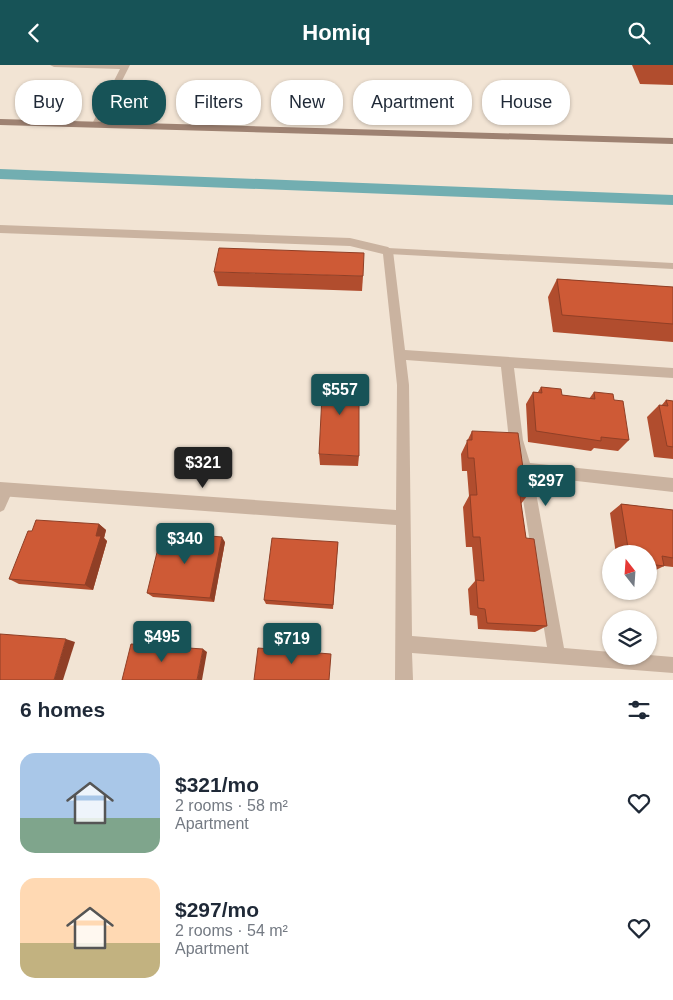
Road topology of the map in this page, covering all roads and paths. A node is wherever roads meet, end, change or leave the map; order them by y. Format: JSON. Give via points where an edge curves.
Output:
{"nodes":[{"id":1,"x":54,"y":65,"type":"edge"},
{"id":2,"x":125,"y":66,"type":"edge"},
{"id":3,"x":118,"y":80,"type":"edge"},
{"id":4,"x":0,"y":122,"type":"edge"},
{"id":5,"x":92,"y":124,"type":"edge"},
{"id":6,"x":130,"y":125,"type":"edge"},
{"id":7,"x":673,"y":141,"type":"edge"},
{"id":8,"x":0,"y":229,"type":"edge"},
{"id":9,"x":388,"y":251,"type":"junction"},
{"id":10,"x":673,"y":266,"type":"edge"},
{"id":11,"x":401,"y":355,"type":"junction"},
{"id":12,"x":507,"y":362,"type":"junction"},
{"id":13,"x":673,"y":373,"type":"edge"},
{"id":14,"x":525,"y":469,"type":"junction"},
{"id":15,"x":673,"y":485,"type":"edge"},
{"id":16,"x":3,"y":489,"type":"edge"},
{"id":17,"x":0,"y":506,"type":"edge"},
{"id":18,"x":404,"y":518,"type":"junction"},
{"id":19,"x":404,"y":644,"type":"junction"},
{"id":20,"x":558,"y":657,"type":"junction"},
{"id":21,"x":673,"y":665,"type":"edge"},
{"id":22,"x":404,"y":680,"type":"edge"}],
"edges":[{"from":1,"to":2,"type":"street"},
{"from":2,"to":3,"type":"street"},
{"from":4,"to":5,"type":"street"},
{"from":6,"to":7,"type":"street"},
{"from":8,"to":9,"type":"street","via":[[350,242]]},
{"from":9,"to":10,"type":"lane"},
{"from":9,"to":11,"type":"street"},
{"from":11,"to":12,"type":"street"},
{"from":11,"to":18,"type":"street"},
{"from":12,"to":13,"type":"street"},
{"from":12,"to":14,"type":"street","via":[[516,440]]},
{"from":14,"to":15,"type":"street"},
{"from":14,"to":20,"type":"street"},
{"from":16,"to":17,"type":"lane"},
{"from":16,"to":18,"type":"street"},
{"from":18,"to":19,"type":"street"},
{"from":19,"to":20,"type":"street"},
{"from":19,"to":22,"type":"street"},
{"from":20,"to":21,"type":"street"}]}
